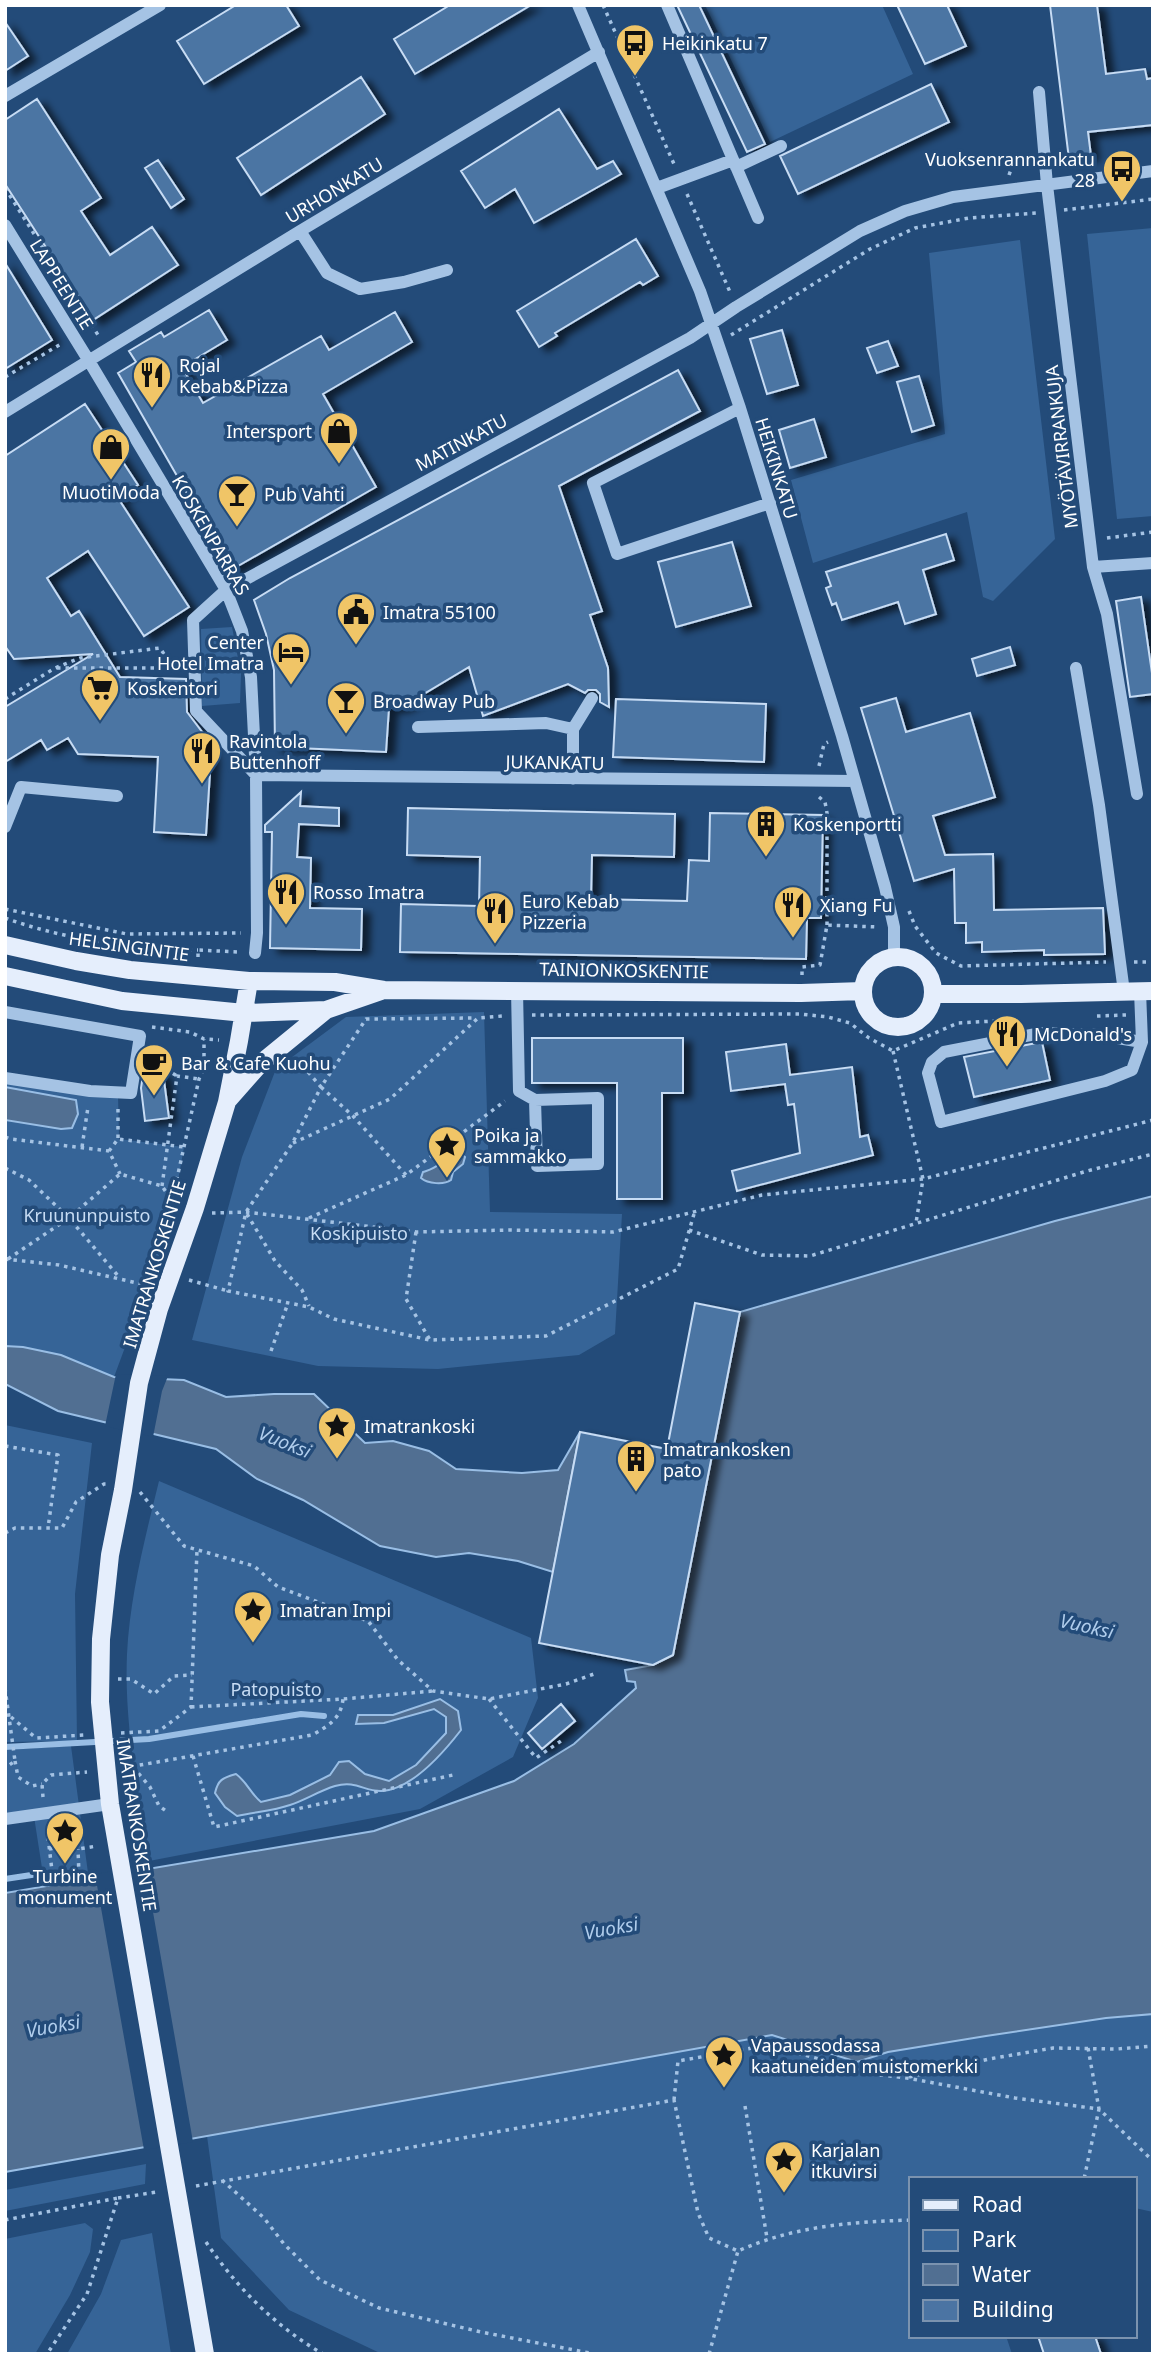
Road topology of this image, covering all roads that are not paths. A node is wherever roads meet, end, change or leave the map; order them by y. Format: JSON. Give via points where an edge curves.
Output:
{"nodes":[{"id":1,"x":160,"y":5,"type":"edge"},
{"id":2,"x":578,"y":5,"type":"edge"},
{"id":3,"x":667,"y":5,"type":"edge"},
{"id":4,"x":599,"y":51,"type":"junction"},
{"id":5,"x":1039,"y":92,"type":"dead end"},
{"id":6,"x":5,"y":96,"type":"edge"},
{"id":7,"x":781,"y":146,"type":"dead end"},
{"id":8,"x":735,"y":164,"type":"junction"},
{"id":9,"x":1153,"y":171,"type":"edge"},
{"id":10,"x":1047,"y":185,"type":"junction"},
{"id":11,"x":657,"y":188,"type":"junction"},
{"id":12,"x":758,"y":218,"type":"dead end"},
{"id":13,"x":5,"y":225,"type":"edge"},
{"id":14,"x":300,"y":231,"type":"junction"},
{"id":15,"x":447,"y":270,"type":"dead end"},
{"id":16,"x":712,"y":325,"type":"junction"},
{"id":17,"x":89,"y":361,"type":"junction"},
{"id":18,"x":740,"y":408,"type":"junction"},
{"id":19,"x":5,"y":412,"type":"edge"},
{"id":20,"x":770,"y":503,"type":"junction"},
{"id":21,"x":1153,"y":563,"type":"edge"},
{"id":22,"x":1093,"y":567,"type":"junction"},
{"id":23,"x":226,"y":590,"type":"junction"},
{"id":24,"x":1076,"y":668,"type":"dead end"},
{"id":25,"x":592,"y":698,"type":"dead end"},
{"id":26,"x":418,"y":727,"type":"dead end"},
{"id":27,"x":573,"y":729,"type":"junction"},
{"id":28,"x":256,"y":775,"type":"junction"},
{"id":29,"x":573,"y":779,"type":"junction"},
{"id":30,"x":854,"y":781,"type":"junction"},
{"id":31,"x":1138,"y":794,"type":"dead end"},
{"id":32,"x":117,"y":796,"type":"dead end"},
{"id":33,"x":5,"y":827,"type":"edge"},
{"id":34,"x":5,"y":945,"type":"edge"},
{"id":35,"x":255,"y":953,"type":"dead end"},
{"id":36,"x":894,"y":957,"type":"junction"},
{"id":37,"x":5,"y":976,"type":"edge"},
{"id":38,"x":248,"y":981,"type":"junction"},
{"id":39,"x":384,"y":989,"type":"junction"},
{"id":40,"x":517,"y":990,"type":"junction"},
{"id":41,"x":863,"y":991,"type":"junction"},
{"id":42,"x":1139,"y":991,"type":"edge"},
{"id":43,"x":934,"y":994,"type":"junction"},
{"id":44,"x":326,"y":1010,"type":"junction"},
{"id":45,"x":5,"y":1012,"type":"edge"},
{"id":46,"x":244,"y":1013,"type":"junction"},
{"id":47,"x":1142,"y":1042,"type":"junction"},
{"id":48,"x":5,"y":1078,"type":"edge"},
{"id":49,"x":535,"y":1100,"type":"junction"},
{"id":50,"x":226,"y":1102,"type":"junction"},
{"id":51,"x":110,"y":1804,"type":"junction"},
{"id":52,"x":5,"y":1819,"type":"edge"},
{"id":53,"x":205,"y":2354,"type":"edge"}],
"edges":[{"from":1,"to":6,"type":"street"},
{"from":2,"to":4,"type":"street","name":"HEIKINKATU"},
{"from":3,"to":8,"type":"street"},
{"from":4,"to":11,"type":"street","name":"HEIKINKATU"},
{"from":4,"to":14,"type":"street","name":"URHONKATU"},
{"from":5,"to":10,"type":"street","name":"MYÖTÄVIRRANKUJA"},
{"from":7,"to":8,"type":"street"},
{"from":8,"to":11,"type":"street"},
{"from":8,"to":12,"type":"street"},
{"from":9,"to":10,"type":"street","name":"MATINKATU"},
{"from":10,"to":16,"type":"street","name":"MATINKATU","via":[[953,197],[905,211],[860,231]]},
{"from":10,"to":22,"type":"street","name":"MYÖTÄVIRRANKUJA"},
{"from":11,"to":16,"type":"street","name":"HEIKINKATU"},
{"from":13,"to":17,"type":"street","name":"LAPPEENTIE"},
{"from":14,"to":15,"type":"street","via":[[327,273],[360,289]]},
{"from":14,"to":17,"type":"street","name":"URHONKATU"},
{"from":16,"to":18,"type":"street","name":"HEIKINKATU"},
{"from":16,"to":23,"type":"street","name":"MATINKATU"},
{"from":17,"to":19,"type":"street","name":"URHONKATU"},
{"from":17,"to":23,"type":"street","name":"KOSKENPARRAS"},
{"from":18,"to":20,"type":"street","name":"HEIKINKATU"},
{"from":18,"to":20,"type":"street","via":[[593,483],[617,554]]},
{"from":20,"to":30,"type":"street","name":"HEIKINKATU"},
{"from":21,"to":22,"type":"street"},
{"from":22,"to":31,"type":"street","name":"MYÖTÄVIRRANKUJA","via":[[1107,614]]},
{"from":23,"to":28,"type":"street","name":"KOSKENPARRAS","via":[[242,631],[251,677]]},
{"from":23,"to":28,"type":"street","name":"MATINKATU","via":[[193,620],[196,710]]},
{"from":24,"to":42,"type":"street","via":[[1121,962]]},
{"from":25,"to":27,"type":"street"},
{"from":26,"to":27,"type":"street","via":[[546,723]]},
{"from":27,"to":29,"type":"street"},
{"from":28,"to":29,"type":"street","name":"JUKANKATU"},
{"from":28,"to":35,"type":"street","name":"KOSKENPARRAS"},
{"from":29,"to":30,"type":"street","name":"JUKANKATU"},
{"from":30,"to":36,"type":"street","name":"HEIKINKATU","via":[[885,887],[894,927]]},
{"from":32,"to":33,"type":"street","via":[[21,787]]},
{"from":34,"to":38,"type":"main road","name":"HELSINGINTIE","via":[[130,970]]},
{"from":36,"to":41,"type":"main road","via":[[872,968]]},
{"from":36,"to":43,"type":"main road","via":[[918,962],[927,971]]},
{"from":37,"to":46,"type":"main road","via":[[122,1001]]},
{"from":38,"to":39,"type":"main road","name":"TAINIONKOSKENTIE","via":[[335,982]]},
{"from":38,"to":46,"type":"main road","name":"IMATRANKOSKENTIE"},
{"from":39,"to":40,"type":"main road","name":"TAINIONKOSKENTIE"},
{"from":39,"to":44,"type":"main road","name":"TAINIONKOSKENTIE"},
{"from":40,"to":41,"type":"main road","name":"TAINIONKOSKENTIE"},
{"from":40,"to":49,"type":"street","via":[[519,1091]]},
{"from":41,"to":43,"type":"main road","via":[[873,1016],[897,1027],[922,1018]]},
{"from":42,"to":43,"type":"main road"},
{"from":42,"to":47,"type":"street"},
{"from":44,"to":46,"type":"main road","name":"TAINIONKOSKENTIE"},
{"from":44,"to":50,"type":"main road","name":"IMATRANKOSKENTIE","via":[[260,1064]]},
{"from":45,"to":48,"type":"street","via":[[140,1036],[131,1093]]},
{"from":46,"to":50,"type":"main road","name":"IMATRANKOSKENTIE"},
{"from":47,"to":47,"type":"street","via":[[1132,1070],[1105,1081],[941,1122],[928,1073],[944,1052],[1041,1033]]},
{"from":49,"to":49,"type":"street","via":[[537,1166],[598,1164],[598,1098]]},
{"from":50,"to":51,"type":"main road","name":"IMATRANKOSKENTIE","via":[[139,1383],[131,1490],[108,1567],[100,1702]]},
{"from":51,"to":52,"type":"street"},
{"from":51,"to":53,"type":"main road","name":"IMATRANKOSKENTIE"}]}
